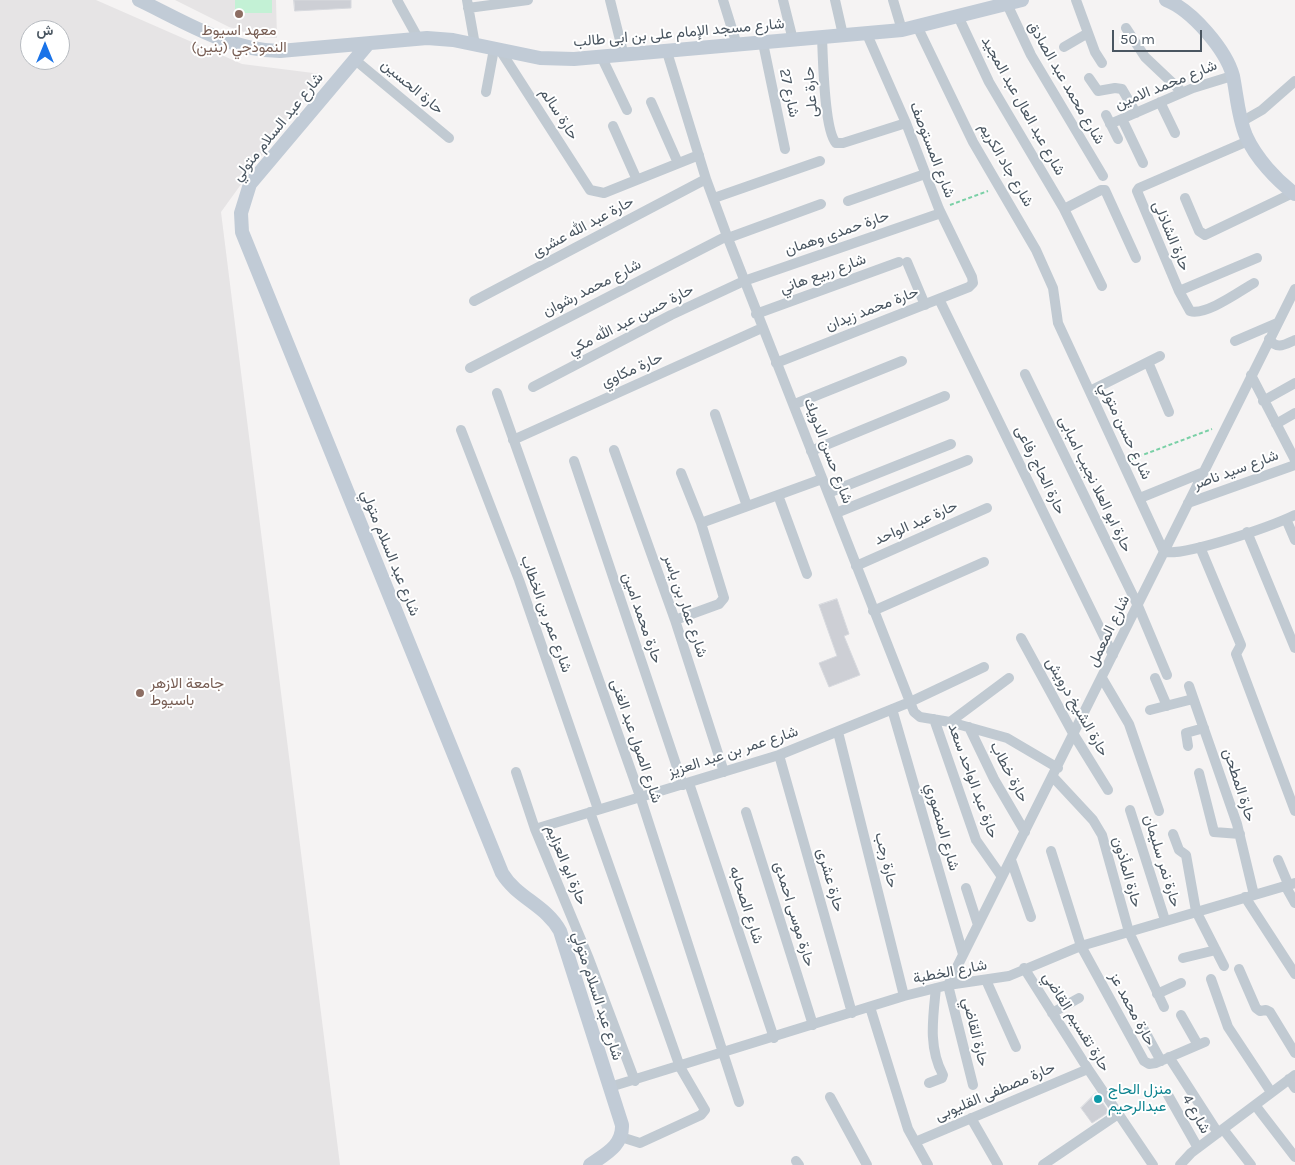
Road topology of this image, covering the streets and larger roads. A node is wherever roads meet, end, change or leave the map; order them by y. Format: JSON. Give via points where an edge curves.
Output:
{"nodes":[{"id":1,"x":139,"y":0,"type":"edge"},
{"id":2,"x":397,"y":0,"type":"edge"},
{"id":3,"x":528,"y":0,"type":"edge"},
{"id":4,"x":610,"y":0,"type":"edge"},
{"id":5,"x":723,"y":0,"type":"edge"},
{"id":6,"x":783,"y":0,"type":"edge"},
{"id":7,"x":835,"y":0,"type":"edge"},
{"id":8,"x":893,"y":0,"type":"edge"},
{"id":9,"x":1022,"y":0,"type":"edge"},
{"id":10,"x":1076,"y":0,"type":"edge"},
{"id":11,"x":1166,"y":0,"type":"edge"},
{"id":12,"x":497,"y":2,"type":"edge"},
{"id":13,"x":468,"y":4,"type":"edge"},
{"id":14,"x":1007,"y":4,"type":"junction"},
{"id":15,"x":958,"y":16,"type":"junction"},
{"id":16,"x":917,"y":26,"type":"junction"},
{"id":17,"x":1126,"y":28,"type":"dead end"},
{"id":18,"x":902,"y":30,"type":"junction"},
{"id":19,"x":866,"y":32,"type":"junction"},
{"id":20,"x":1088,"y":34,"type":"junction"},
{"id":21,"x":843,"y":35,"type":"junction"},
{"id":22,"x":822,"y":37,"type":"junction"},
{"id":23,"x":418,"y":38,"type":"junction"},
{"id":24,"x":794,"y":40,"type":"junction"},
{"id":25,"x":763,"y":43,"type":"junction"},
{"id":26,"x":368,"y":44,"type":"junction"},
{"id":27,"x":475,"y":44,"type":"junction"},
{"id":28,"x":737,"y":45,"type":"junction"},
{"id":29,"x":1064,"y":47,"type":"dead end"},
{"id":30,"x":497,"y":49,"type":"junction"},
{"id":31,"x":667,"y":52,"type":"junction"},
{"id":32,"x":624,"y":56,"type":"junction"},
{"id":33,"x":602,"y":58,"type":"junction"},
{"id":34,"x":354,"y":59,"type":"junction"},
{"id":35,"x":1102,"y":63,"type":"dead end"},
{"id":36,"x":1232,"y":76,"type":"junction"},
{"id":37,"x":1089,"y":78,"type":"dead end"},
{"id":38,"x":1295,"y":81,"type":"edge"},
{"id":39,"x":486,"y":92,"type":"dead end"},
{"id":40,"x":1182,"y":92,"type":"junction"},
{"id":41,"x":651,"y":102,"type":"dead end"},
{"id":42,"x":1160,"y":102,"type":"junction"},
{"id":43,"x":627,"y":110,"type":"dead end"},
{"id":44,"x":1136,"y":113,"type":"junction"},
{"id":45,"x":1122,"y":119,"type":"junction"},
{"id":46,"x":1241,"y":122,"type":"junction"},
{"id":47,"x":906,"y":123,"type":"junction"},
{"id":48,"x":613,"y":126,"type":"dead end"},
{"id":49,"x":1175,"y":133,"type":"dead end"},
{"id":50,"x":449,"y":138,"type":"dead end"},
{"id":51,"x":1118,"y":139,"type":"dead end"},
{"id":52,"x":1248,"y":141,"type":"junction"},
{"id":53,"x":785,"y":149,"type":"dead end"},
{"id":54,"x":699,"y":155,"type":"junction"},
{"id":55,"x":820,"y":161,"type":"dead end"},
{"id":56,"x":678,"y":163,"type":"junction"},
{"id":57,"x":1143,"y":163,"type":"dead end"},
{"id":58,"x":925,"y":174,"type":"junction"},
{"id":59,"x":1102,"y":176,"type":"dead end"},
{"id":60,"x":706,"y":179,"type":"junction"},
{"id":61,"x":637,"y":180,"type":"junction"},
{"id":62,"x":1294,"y":193,"type":"edge"},
{"id":63,"x":714,"y":198,"type":"junction"},
{"id":64,"x":1185,"y":198,"type":"dead end"},
{"id":65,"x":848,"y":201,"type":"dead end"},
{"id":66,"x":821,"y":204,"type":"dead end"},
{"id":67,"x":1064,"y":209,"type":"junction"},
{"id":68,"x":940,"y":211,"type":"junction"},
{"id":69,"x":727,"y":237,"type":"junction"},
{"id":70,"x":1136,"y":258,"type":"dead end"},
{"id":71,"x":1257,"y":258,"type":"dead end"},
{"id":72,"x":972,"y":277,"type":"joint"},
{"id":73,"x":744,"y":281,"type":"junction"},
{"id":74,"x":1254,"y":283,"type":"dead end"},
{"id":75,"x":1102,"y":286,"type":"dead end"},
{"id":76,"x":1295,"y":289,"type":"edge"},
{"id":77,"x":1179,"y":291,"type":"junction"},
{"id":78,"x":939,"y":299,"type":"junction"},
{"id":79,"x":474,"y":301,"type":"dead end"},
{"id":80,"x":925,"y":304,"type":"junction"},
{"id":81,"x":756,"y":314,"type":"junction"},
{"id":82,"x":1058,"y":323,"type":"joint"},
{"id":83,"x":1277,"y":323,"type":"junction"},
{"id":84,"x":762,"y":328,"type":"junction"},
{"id":85,"x":1269,"y":339,"type":"junction"},
{"id":86,"x":1295,"y":340,"type":"edge"},
{"id":87,"x":1234,"y":341,"type":"dead end"},
{"id":88,"x":1160,"y":356,"type":"dead end"},
{"id":89,"x":776,"y":362,"type":"junction"},
{"id":90,"x":902,"y":362,"type":"dead end"},
{"id":91,"x":1148,"y":362,"type":"junction"},
{"id":92,"x":470,"y":368,"type":"dead end"},
{"id":93,"x":1025,"y":374,"type":"dead end"},
{"id":94,"x":1251,"y":375,"type":"junction"},
{"id":95,"x":1295,"y":383,"type":"edge"},
{"id":96,"x":533,"y":387,"type":"dead end"},
{"id":97,"x":1090,"y":391,"type":"junction"},
{"id":98,"x":496,"y":393,"type":"dead end"},
{"id":99,"x":945,"y":396,"type":"dead end"},
{"id":100,"x":1263,"y":401,"type":"junction"},
{"id":101,"x":795,"y":404,"type":"junction"},
{"id":102,"x":1170,"y":412,"type":"dead end"},
{"id":103,"x":1295,"y":413,"type":"edge"},
{"id":104,"x":715,"y":414,"type":"dead end"},
{"id":105,"x":1276,"y":424,"type":"junction"},
{"id":106,"x":461,"y":430,"type":"dead end"},
{"id":107,"x":513,"y":440,"type":"junction"},
{"id":108,"x":951,"y":444,"type":"dead end"},
{"id":109,"x":614,"y":450,"type":"dead end"},
{"id":110,"x":811,"y":451,"type":"junction"},
{"id":111,"x":968,"y":460,"type":"dead end"},
{"id":112,"x":1295,"y":460,"type":"edge"},
{"id":113,"x":574,"y":461,"type":"dead end"},
{"id":114,"x":1295,"y":465,"type":"edge"},
{"id":115,"x":1204,"y":472,"type":"junction"},
{"id":116,"x":681,"y":473,"type":"dead end"},
{"id":117,"x":822,"y":479,"type":"junction"},
{"id":118,"x":828,"y":493,"type":"junction"},
{"id":119,"x":778,"y":495,"type":"junction"},
{"id":120,"x":1140,"y":498,"type":"junction"},
{"id":121,"x":1188,"y":503,"type":"junction"},
{"id":122,"x":747,"y":506,"type":"junction"},
{"id":123,"x":987,"y":508,"type":"dead end"},
{"id":124,"x":836,"y":513,"type":"junction"},
{"id":125,"x":1291,"y":517,"type":"edge"},
{"id":126,"x":701,"y":523,"type":"junction"},
{"id":127,"x":1248,"y":532,"type":"junction"},
{"id":128,"x":1295,"y":540,"type":"edge"},
{"id":129,"x":1200,"y":547,"type":"junction"},
{"id":130,"x":1164,"y":552,"type":"junction"},
{"id":131,"x":984,"y":562,"type":"dead end"},
{"id":132,"x":856,"y":566,"type":"junction"},
{"id":133,"x":807,"y":574,"type":"dead end"},
{"id":134,"x":1138,"y":606,"type":"junction"},
{"id":135,"x":873,"y":611,"type":"junction"},
{"id":136,"x":675,"y":620,"type":"junction"},
{"id":137,"x":1021,"y":638,"type":"dead end"},
{"id":138,"x":1295,"y":648,"type":"edge"},
{"id":139,"x":1114,"y":655,"type":"junction"},
{"id":140,"x":984,"y":667,"type":"dead end"},
{"id":141,"x":1168,"y":675,"type":"dead end"},
{"id":142,"x":1009,"y":678,"type":"dead end"},
{"id":143,"x":1102,"y":678,"type":"junction"},
{"id":144,"x":1156,"y":678,"type":"dead end"},
{"id":145,"x":1189,"y":686,"type":"dead end"},
{"id":146,"x":1193,"y":698,"type":"junction"},
{"id":147,"x":910,"y":702,"type":"junction"},
{"id":148,"x":1167,"y":706,"type":"junction"},
{"id":149,"x":892,"y":709,"type":"junction"},
{"id":150,"x":1150,"y":710,"type":"dead end"},
{"id":151,"x":934,"y":719,"type":"junction"},
{"id":152,"x":950,"y":722,"type":"junction"},
{"id":153,"x":969,"y":727,"type":"junction"},
{"id":154,"x":1204,"y":728,"type":"junction"},
{"id":155,"x":838,"y":732,"type":"junction"},
{"id":156,"x":1074,"y":735,"type":"junction"},
{"id":157,"x":1188,"y":746,"type":"dead end"},
{"id":158,"x":778,"y":755,"type":"junction"},
{"id":159,"x":516,"y":772,"type":"dead end"},
{"id":160,"x":724,"y":772,"type":"junction"},
{"id":161,"x":1055,"y":772,"type":"junction"},
{"id":162,"x":1199,"y":773,"type":"dead end"},
{"id":163,"x":686,"y":784,"type":"junction"},
{"id":164,"x":1108,"y":790,"type":"dead end"},
{"id":165,"x":640,"y":796,"type":"junction"},
{"id":166,"x":594,"y":810,"type":"junction"},
{"id":167,"x":1130,"y":810,"type":"dead end"},
{"id":168,"x":1159,"y":811,"type":"dead end"},
{"id":169,"x":1295,"y":811,"type":"edge"},
{"id":170,"x":746,"y":812,"type":"dead end"},
{"id":171,"x":535,"y":829,"type":"junction"},
{"id":172,"x":1025,"y":832,"type":"junction"},
{"id":173,"x":1173,"y":834,"type":"dead end"},
{"id":174,"x":1240,"y":834,"type":"junction"},
{"id":175,"x":1051,"y":852,"type":"dead end"},
{"id":176,"x":1011,"y":860,"type":"junction"},
{"id":177,"x":1278,"y":860,"type":"dead end"},
{"id":178,"x":1002,"y":877,"type":"junction"},
{"id":179,"x":1290,"y":885,"type":"edge"},
{"id":180,"x":966,"y":888,"type":"dead end"},
{"id":181,"x":1250,"y":896,"type":"junction"},
{"id":182,"x":1295,"y":904,"type":"edge"},
{"id":183,"x":1196,"y":911,"type":"junction"},
{"id":184,"x":1031,"y":917,"type":"dead end"},
{"id":185,"x":1165,"y":920,"type":"junction"},
{"id":186,"x":978,"y":925,"type":"junction"},
{"id":187,"x":1128,"y":932,"type":"junction"},
{"id":188,"x":1081,"y":946,"type":"junction"},
{"id":189,"x":1216,"y":950,"type":"junction"},
{"id":190,"x":963,"y":954,"type":"junction"},
{"id":191,"x":1183,"y":958,"type":"dead end"},
{"id":192,"x":1224,"y":966,"type":"dead end"},
{"id":193,"x":1024,"y":968,"type":"junction"},
{"id":194,"x":1239,"y":969,"type":"dead end"},
{"id":195,"x":1295,"y":974,"type":"edge"},
{"id":196,"x":1211,"y":979,"type":"dead end"},
{"id":197,"x":986,"y":980,"type":"junction"},
{"id":198,"x":1181,"y":983,"type":"dead end"},
{"id":199,"x":948,"y":985,"type":"junction"},
{"id":200,"x":936,"y":988,"type":"junction"},
{"id":201,"x":1156,"y":994,"type":"junction"},
{"id":202,"x":904,"y":996,"type":"junction"},
{"id":203,"x":1079,"y":998,"type":"dead end"},
{"id":204,"x":870,"y":1007,"type":"junction"},
{"id":205,"x":1164,"y":1007,"type":"dead end"},
{"id":206,"x":1052,"y":1012,"type":"junction"},
{"id":207,"x":852,"y":1013,"type":"junction"},
{"id":208,"x":1182,"y":1014,"type":"dead end"},
{"id":209,"x":813,"y":1025,"type":"junction"},
{"id":210,"x":1142,"y":1028,"type":"dead end"},
{"id":211,"x":774,"y":1038,"type":"junction"},
{"id":212,"x":1016,"y":1047,"type":"dead end"},
{"id":213,"x":724,"y":1053,"type":"junction"},
{"id":214,"x":1295,"y":1053,"type":"edge"},
{"id":215,"x":1165,"y":1059,"type":"junction"},
{"id":216,"x":680,"y":1067,"type":"junction"},
{"id":217,"x":1088,"y":1069,"type":"junction"},
{"id":218,"x":635,"y":1081,"type":"junction"},
{"id":219,"x":1293,"y":1081,"type":"edge"},
{"id":220,"x":929,"y":1083,"type":"dead end"},
{"id":221,"x":973,"y":1085,"type":"dead end"},
{"id":222,"x":610,"y":1087,"type":"junction"},
{"id":223,"x":1271,"y":1092,"type":"junction"},
{"id":224,"x":1168,"y":1095,"type":"dead end"},
{"id":225,"x":830,"y":1097,"type":"dead end"},
{"id":226,"x":738,"y":1102,"type":"dead end"},
{"id":227,"x":1255,"y":1105,"type":"junction"},
{"id":228,"x":1118,"y":1114,"type":"junction"},
{"id":229,"x":970,"y":1118,"type":"junction"},
{"id":230,"x":1221,"y":1131,"type":"junction"},
{"id":231,"x":621,"y":1137,"type":"junction"},
{"id":232,"x":914,"y":1142,"type":"junction"},
{"id":233,"x":1198,"y":1148,"type":"junction"},
{"id":234,"x":1295,"y":1157,"type":"edge"},
{"id":235,"x":590,"y":1165,"type":"edge"},
{"id":236,"x":867,"y":1165,"type":"edge"},
{"id":237,"x":928,"y":1165,"type":"edge"},
{"id":238,"x":998,"y":1165,"type":"edge"},
{"id":239,"x":1043,"y":1165,"type":"edge"},
{"id":240,"x":1153,"y":1165,"type":"edge"},
{"id":241,"x":1180,"y":1165,"type":"edge"},
{"id":242,"x":1251,"y":1165,"type":"edge"}],
"edges":[{"from":1,"to":26,"type":"street","name":"شارع مسجد الإمام على بن ابى طالب","via":[[246,47],[280,51]]},
{"from":2,"to":23,"type":"street"},
{"from":3,"to":12,"type":"street"},
{"from":4,"to":32,"type":"street"},
{"from":5,"to":28,"type":"street"},
{"from":6,"to":24,"type":"street"},
{"from":7,"to":21,"type":"street"},
{"from":8,"to":18,"type":"street"},
{"from":9,"to":14,"type":"street","name":"شارع مسجد الإمام على بن ابى طالب"},
{"from":10,"to":20,"type":"street"},
{"from":11,"to":36,"type":"street","via":[[1188,13],[1215,44],[1226,58]]},
{"from":12,"to":13,"type":"street"},
{"from":13,"to":27,"type":"street"},
{"from":14,"to":15,"type":"street","name":"شارع مسجد الإمام على بن ابى طالب"},
{"from":14,"to":59,"type":"street","name":"شارع محمد عبد الصادق","via":[[1031,55]]},
{"from":15,"to":16,"type":"street","name":"شارع مسجد الإمام على بن ابى طالب"},
{"from":15,"to":67,"type":"street","name":"شارع عبد العال عبد المجيد","via":[[989,82]]},
{"from":16,"to":18,"type":"street","name":"شارع مسجد الإمام على بن ابى طالب"},
{"from":16,"to":82,"type":"street","name":"شارع جاد الكريم","via":[[973,142],[1025,229],[1051,283]]},
{"from":17,"to":40,"type":"street","via":[[1145,56]]},
{"from":18,"to":19,"type":"street","name":"شارع مسجد الإمام على بن ابى طالب"},
{"from":19,"to":21,"type":"street","name":"شارع مسجد الإمام على بن ابى طالب"},
{"from":19,"to":47,"type":"street","name":"شارع المستوصف"},
{"from":20,"to":29,"type":"street"},
{"from":20,"to":35,"type":"street"},
{"from":21,"to":22,"type":"street","name":"شارع مسجد الإمام على بن ابى طالب"},
{"from":22,"to":24,"type":"street","name":"شارع مسجد الإمام على بن ابى طالب"},
{"from":22,"to":47,"type":"street","name":"حارة على","via":[[832,139],[843,143]]},
{"from":23,"to":26,"type":"street","name":"شارع مسجد الإمام على بن ابى طالب"},
{"from":23,"to":27,"type":"street","name":"شارع مسجد الإمام على بن ابى طالب"},
{"from":24,"to":25,"type":"street","name":"شارع مسجد الإمام على بن ابى طالب"},
{"from":25,"to":28,"type":"street","name":"شارع مسجد الإمام على بن ابى طالب"},
{"from":25,"to":53,"type":"street","name":"شارع 27"},
{"from":26,"to":34,"type":"street","name":"شارع عبد السلام متولي"},
{"from":27,"to":30,"type":"street","name":"شارع مسجد الإمام على بن ابى طالب"},
{"from":28,"to":31,"type":"street","name":"شارع مسجد الإمام على بن ابى طالب"},
{"from":30,"to":33,"type":"street","name":"شارع مسجد الإمام على بن ابى طالب","via":[[540,58]]},
{"from":30,"to":39,"type":"street"},
{"from":30,"to":61,"type":"street","name":"حارة سالم","via":[[590,190],[604,193]]},
{"from":31,"to":32,"type":"street","name":"شارع مسجد الإمام على بن ابى طالب"},
{"from":31,"to":54,"type":"street","name":"شارع حسن الدويك"},
{"from":32,"to":33,"type":"street","name":"شارع مسجد الإمام على بن ابى طالب"},
{"from":33,"to":43,"type":"street"},
{"from":34,"to":50,"type":"street","name":"حارة الحسين"},
{"from":34,"to":222,"type":"street","name":"شارع عبد السلام متولي","via":[[250,184],[241,213],[242,232],[502,873],[518,893],[546,912],[560,931]]},
{"from":36,"to":40,"type":"street","name":"شارع محمد الامين"},
{"from":36,"to":46,"type":"street"},
{"from":37,"to":44,"type":"street","via":[[1098,92],[1122,89]]},
{"from":38,"to":46,"type":"street","via":[[1262,110]]},
{"from":40,"to":42,"type":"street","name":"شارع محمد الامين"},
{"from":41,"to":56,"type":"street"},
{"from":42,"to":44,"type":"street","name":"شارع محمد الامين"},
{"from":42,"to":49,"type":"street"},
{"from":44,"to":45,"type":"street","name":"شارع محمد الامين"},
{"from":45,"to":51,"type":"street","name":"شارع محمد الامين","via":[[1108,119]]},
{"from":45,"to":57,"type":"street"},
{"from":46,"to":52,"type":"street"},
{"from":47,"to":58,"type":"street","name":"شارع المستوصف"},
{"from":48,"to":61,"type":"street"},
{"from":52,"to":62,"type":"street","via":[[1264,164]]},
{"from":52,"to":77,"type":"street","name":"حارة الشاذلى","via":[[1137,189]]},
{"from":54,"to":56,"type":"street"},
{"from":54,"to":60,"type":"street","name":"شارع حسن الدويك"},
{"from":55,"to":63,"type":"street"},
{"from":56,"to":61,"type":"street"},
{"from":58,"to":65,"type":"street"},
{"from":58,"to":68,"type":"street","name":"شارع المستوصف"},
{"from":60,"to":63,"type":"street","name":"شارع حسن الدويك"},
{"from":60,"to":79,"type":"street","name":"حارة عبد الله عشرى"},
{"from":62,"to":64,"type":"street","via":[[1205,234],[1199,231]]},
{"from":63,"to":69,"type":"street","name":"شارع حسن الدويك"},
{"from":66,"to":69,"type":"street","name":"شارع محمد رشوان"},
{"from":67,"to":70,"type":"street","via":[[1104,190]]},
{"from":67,"to":75,"type":"street","name":"شارع عبد العال عبد المجيد"},
{"from":68,"to":72,"type":"street","name":"شارع المستوصف"},
{"from":68,"to":73,"type":"street","name":"حارة حمدى وهمان"},
{"from":69,"to":73,"type":"street","name":"شارع حسن الدويك"},
{"from":69,"to":92,"type":"street","name":"شارع محمد رشوان"},
{"from":71,"to":77,"type":"street"},
{"from":72,"to":78,"type":"street","name":"حارة محمد زيدان","via":[[973,283],[969,288]]},
{"from":73,"to":81,"type":"street","name":"شارع حسن الدويك"},
{"from":73,"to":96,"type":"street","name":"حارة حسن عبد الله مكي"},
{"from":74,"to":77,"type":"street","name":"حارة الشاذلى","via":[[1220,303],[1196,312],[1190,311]]},
{"from":76,"to":83,"type":"street","name":"شارع المعمل"},
{"from":78,"to":80,"type":"street","name":"حارة محمد زيدان"},
{"from":78,"to":139,"type":"street","name":"حارة الحاج رفاعى"},
{"from":80,"to":81,"type":"street","name":"شارع ربيع هاني","via":[[903,262]]},
{"from":80,"to":89,"type":"street","name":"حارة محمد زيدان"},
{"from":81,"to":84,"type":"street","name":"شارع حسن الدويك"},
{"from":82,"to":97,"type":"street","name":"شارع حسن متولي"},
{"from":83,"to":85,"type":"street","name":"شارع المعمل"},
{"from":83,"to":87,"type":"street"},
{"from":84,"to":89,"type":"street","name":"شارع حسن الدويك"},
{"from":84,"to":107,"type":"street","name":"حارة مكاوي"},
{"from":85,"to":86,"type":"street","via":[[1278,347]]},
{"from":85,"to":94,"type":"street","name":"شارع المعمل"},
{"from":88,"to":91,"type":"street"},
{"from":89,"to":101,"type":"street","name":"شارع حسن الدويك"},
{"from":90,"to":101,"type":"street"},
{"from":91,"to":97,"type":"street"},
{"from":91,"to":102,"type":"street"},
{"from":93,"to":134,"type":"street","name":"حارة ابو العلا نجيب امبابى"},
{"from":94,"to":100,"type":"street"},
{"from":94,"to":115,"type":"street","name":"شارع المعمل"},
{"from":95,"to":100,"type":"street"},
{"from":97,"to":120,"type":"street","name":"شارع حسن متولي"},
{"from":98,"to":107,"type":"street","name":"شارع الصول عبد الغنى"},
{"from":99,"to":110,"type":"street"},
{"from":100,"to":105,"type":"street"},
{"from":101,"to":110,"type":"street","name":"شارع حسن الدويك"},
{"from":103,"to":105,"type":"street"},
{"from":104,"to":122,"type":"street"},
{"from":105,"to":112,"type":"street"},
{"from":106,"to":166,"type":"street","name":"شارع عمر بن الخطاب","via":[[519,580]]},
{"from":107,"to":165,"type":"street","name":"شارع الصول عبد الغنى"},
{"from":108,"to":118,"type":"street"},
{"from":109,"to":136,"type":"street","name":"شارع عمار بن ياسر"},
{"from":110,"to":117,"type":"street","name":"شارع حسن الدويك"},
{"from":111,"to":124,"type":"street"},
{"from":113,"to":163,"type":"street","name":"حارة محمد امين"},
{"from":114,"to":121,"type":"street","name":"شارع سيد ناصر"},
{"from":115,"to":120,"type":"street"},
{"from":115,"to":121,"type":"street","name":"شارع المعمل"},
{"from":116,"to":126,"type":"street"},
{"from":117,"to":118,"type":"street","name":"شارع حسن الدويك"},
{"from":117,"to":119,"type":"street"},
{"from":118,"to":124,"type":"street","name":"شارع حسن الدويك"},
{"from":119,"to":122,"type":"street"},
{"from":119,"to":133,"type":"street"},
{"from":120,"to":130,"type":"street","name":"شارع حسن متولي"},
{"from":121,"to":130,"type":"street","name":"شارع المعمل"},
{"from":122,"to":126,"type":"street"},
{"from":123,"to":132,"type":"street","name":"حارة عبد الواحد"},
{"from":124,"to":132,"type":"street","name":"شارع حسن الدويك"},
{"from":125,"to":127,"type":"street"},
{"from":125,"to":128,"type":"street"},
{"from":126,"to":136,"type":"street","via":[[724,598],[719,604]]},
{"from":127,"to":129,"type":"street"},
{"from":127,"to":138,"type":"street"},
{"from":129,"to":130,"type":"street"},
{"from":129,"to":169,"type":"street","via":[[1241,645],[1236,654]]},
{"from":130,"to":134,"type":"street","name":"شارع المعمل"},
{"from":131,"to":135,"type":"street"},
{"from":132,"to":135,"type":"street","name":"شارع حسن الدويك"},
{"from":134,"to":139,"type":"street","name":"شارع المعمل"},
{"from":134,"to":141,"type":"street","name":"حارة ابو العلا نجيب امبابى"},
{"from":135,"to":147,"type":"street","name":"شارع حسن الدويك"},
{"from":136,"to":160,"type":"street","name":"شارع عمار بن ياسر"},
{"from":137,"to":156,"type":"street","name":"حارة الشيخ درويش"},
{"from":139,"to":143,"type":"street","name":"شارع المعمل"},
{"from":140,"to":147,"type":"street","name":"شارع عمر بن عبد العزيز"},
{"from":142,"to":152,"type":"street"},
{"from":143,"to":156,"type":"street","name":"شارع المعمل"},
{"from":143,"to":168,"type":"street","via":[[1128,724]]},
{"from":144,"to":148,"type":"street"},
{"from":145,"to":146,"type":"street","name":"حارة المطحن"},
{"from":146,"to":148,"type":"street"},
{"from":146,"to":154,"type":"street","name":"حارة المطحن"},
{"from":147,"to":149,"type":"street","name":"شارع عمر بن عبد العزيز"},
{"from":147,"to":151,"type":"street","name":"شارع حسن الدويك","via":[[917,715]]},
{"from":148,"to":150,"type":"street"},
{"from":149,"to":155,"type":"street","name":"شارع عمر بن عبد العزيز"},
{"from":149,"to":190,"type":"street","name":"شارع المنصوري"},
{"from":151,"to":152,"type":"street","name":"شارع حسن الدويك"},
{"from":151,"to":178,"type":"street","name":"حارة عبد الواحد سعد","via":[[976,840]]},
{"from":152,"to":153,"type":"street","name":"شارع حسن الدويك"},
{"from":153,"to":161,"type":"street","name":"شارع حسن الدويك","via":[[1019,743]]},
{"from":153,"to":172,"type":"street","name":"حارة خطاب"},
{"from":154,"to":157,"type":"street","via":[[1186,733]]},
{"from":154,"to":174,"type":"street","name":"حارة المطحن"},
{"from":155,"to":158,"type":"street","name":"شارع عمر بن عبد العزيز"},
{"from":155,"to":202,"type":"street","name":"حارة رجب"},
{"from":156,"to":161,"type":"street","name":"شارع المعمل"},
{"from":156,"to":164,"type":"street","name":"حارة الشيخ درويش"},
{"from":158,"to":160,"type":"street","name":"شارع عمر بن عبد العزيز"},
{"from":158,"to":207,"type":"street","name":"حارة عشرى"},
{"from":159,"to":171,"type":"street","name":"حارة ابو العزايم"},
{"from":160,"to":163,"type":"street","name":"شارع عمر بن عبد العزيز"},
{"from":161,"to":172,"type":"street","name":"شارع المعمل"},
{"from":161,"to":187,"type":"street","name":"حارة المأذون","via":[[1102,835]]},
{"from":162,"to":174,"type":"street","via":[[1214,832]]},
{"from":163,"to":165,"type":"street","name":"شارع عمر بن عبد العزيز"},
{"from":163,"to":211,"type":"street","name":"شارع الصحابه"},
{"from":165,"to":166,"type":"street","name":"شارع عمر بن عبد العزيز"},
{"from":165,"to":213,"type":"street","name":"شارع الصول عبد الغنى"},
{"from":166,"to":171,"type":"street","name":"شارع عمر بن عبد العزيز"},
{"from":166,"to":216,"type":"street","name":"شارع عمر بن الخطاب"},
{"from":167,"to":185,"type":"street","name":"حارة نمر سليمان"},
{"from":170,"to":209,"type":"street","name":"حارة موسى احمدى"},
{"from":171,"to":218,"type":"street","name":"حارة ابو العزايم"},
{"from":172,"to":176,"type":"street","name":"شارع المعمل"},
{"from":173,"to":183,"type":"street","via":[[1179,850],[1186,855]]},
{"from":174,"to":181,"type":"street","name":"حارة المطحن"},
{"from":175,"to":188,"type":"street"},
{"from":176,"to":178,"type":"street","name":"شارع المعمل"},
{"from":176,"to":184,"type":"street"},
{"from":177,"to":179,"type":"street"},
{"from":178,"to":186,"type":"street","name":"شارع المعمل"},
{"from":179,"to":181,"type":"street","name":"شارع الخطبة"},
{"from":179,"to":182,"type":"street"},
{"from":180,"to":186,"type":"street"},
{"from":181,"to":183,"type":"street","name":"شارع الخطبة"},
{"from":181,"to":195,"type":"street","name":"حارة المطحن"},
{"from":183,"to":185,"type":"street","name":"شارع الخطبة"},
{"from":183,"to":189,"type":"street"},
{"from":185,"to":187,"type":"street","name":"شارع الخطبة"},
{"from":186,"to":190,"type":"street","name":"شارع المعمل"},
{"from":187,"to":188,"type":"street","name":"شارع الخطبة"},
{"from":187,"to":201,"type":"street","name":"حارة المأذون"},
{"from":188,"to":193,"type":"street","name":"شارع الخطبة"},
{"from":188,"to":215,"type":"street","name":"حارة محمد عز","via":[[1144,1061],[1152,1064]]},
{"from":189,"to":191,"type":"street"},
{"from":189,"to":192,"type":"street"},
{"from":190,"to":199,"type":"street","name":"شارع المعمل"},
{"from":193,"to":197,"type":"street","name":"شارع الخطبة","via":[[1008,976]]},
{"from":193,"to":206,"type":"street","name":"حارة تقسيم القاضي"},
{"from":194,"to":214,"type":"street","via":[[1256,1008],[1270,1012]]},
{"from":196,"to":223,"type":"street","via":[[1228,1027]]},
{"from":197,"to":199,"type":"street","name":"شارع الخطبة"},
{"from":197,"to":212,"type":"street"},
{"from":198,"to":201,"type":"street"},
{"from":199,"to":200,"type":"street","name":"شارع الخطبة"},
{"from":199,"to":221,"type":"street","name":"حارة القاضي"},
{"from":200,"to":202,"type":"street","name":"شارع الخطبة"},
{"from":200,"to":220,"type":"street","via":[[932,1040],[943,1075]]},
{"from":201,"to":205,"type":"street","name":"حارة المأذون"},
{"from":202,"to":204,"type":"street","name":"شارع الخطبة"},
{"from":203,"to":206,"type":"street"},
{"from":204,"to":207,"type":"street","name":"شارع الخطبة"},
{"from":204,"to":232,"type":"street","via":[[901,1112]]},
{"from":206,"to":217,"type":"street","name":"حارة تقسيم القاضي"},
{"from":207,"to":209,"type":"street","name":"شارع الخطبة"},
{"from":208,"to":215,"type":"street","name":"حارة محمد عز","via":[[1201,1043]]},
{"from":209,"to":211,"type":"street","name":"شارع الخطبة"},
{"from":210,"to":215,"type":"street"},
{"from":211,"to":213,"type":"street","name":"شارع الخطبة"},
{"from":213,"to":216,"type":"street","name":"شارع الخطبة"},
{"from":213,"to":226,"type":"street","name":"شارع الصول عبد الغنى"},
{"from":215,"to":230,"type":"street","name":"حارة محمد عز"},
{"from":216,"to":218,"type":"street","name":"شارع الخطبة"},
{"from":216,"to":231,"type":"street","name":"شارع عمر بن الخطاب","via":[[705,1107],[704,1113],[640,1143]]},
{"from":217,"to":228,"type":"street","name":"حارة تقسيم القاضي"},
{"from":217,"to":229,"type":"street","name":"حارة مصطفى القليوبى"},
{"from":218,"to":222,"type":"street","name":"شارع الخطبة"},
{"from":219,"to":223,"type":"street"},
{"from":222,"to":231,"type":"street","name":"شارع عبد السلام متولي","via":[[622,1125]]},
{"from":223,"to":227,"type":"street"},
{"from":224,"to":233,"type":"street","name":"شارع 4"},
{"from":225,"to":236,"type":"street"},
{"from":227,"to":230,"type":"street"},
{"from":227,"to":234,"type":"street"},
{"from":228,"to":239,"type":"street"},
{"from":228,"to":240,"type":"street","name":"حارة تقسيم القاضي"},
{"from":229,"to":232,"type":"street","name":"حارة مصطفى القليوبى"},
{"from":229,"to":238,"type":"street"},
{"from":230,"to":233,"type":"street"},
{"from":230,"to":242,"type":"street","name":"حارة محمد عز"},
{"from":231,"to":235,"type":"street","via":[[616,1146]]},
{"from":232,"to":237,"type":"street"},
{"from":233,"to":241,"type":"street"}]}
